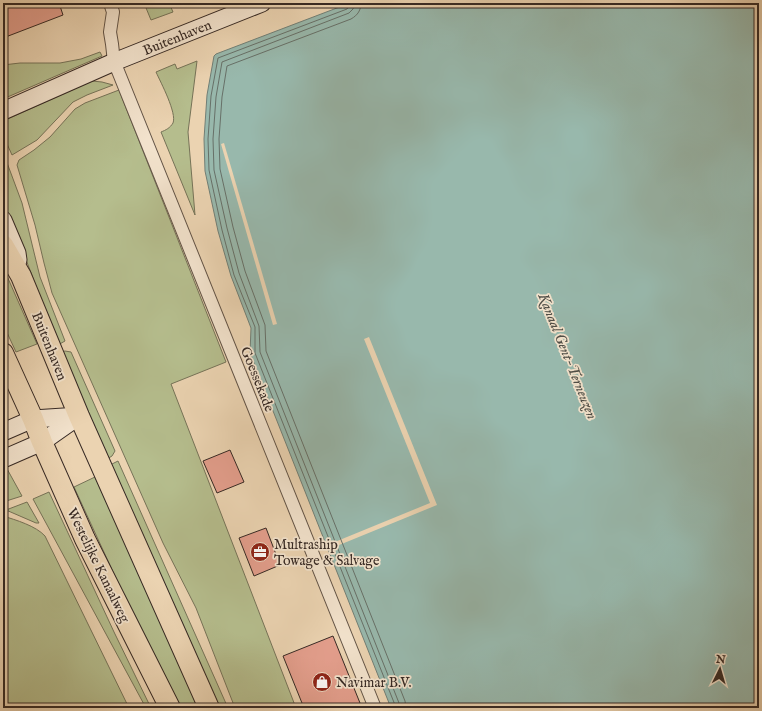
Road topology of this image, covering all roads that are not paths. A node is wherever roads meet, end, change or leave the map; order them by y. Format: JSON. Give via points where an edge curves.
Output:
{"nodes":[{"id":1,"x":110,"y":3,"type":"edge"},
{"id":2,"x":262,"y":3,"type":"edge"},
{"id":3,"x":114,"y":62,"type":"junction"},
{"id":4,"x":3,"y":111,"type":"edge"},
{"id":5,"x":3,"y":220,"type":"edge"},
{"id":6,"x":3,"y":245,"type":"edge"},
{"id":7,"x":21,"y":276,"type":"junction"},
{"id":8,"x":3,"y":353,"type":"edge"},
{"id":9,"x":79,"y":416,"type":"junction"},
{"id":10,"x":33,"y":419,"type":"junction"},
{"id":11,"x":3,"y":432,"type":"edge"},
{"id":12,"x":42,"y":442,"type":"junction"},
{"id":13,"x":3,"y":459,"type":"edge"},
{"id":14,"x":170,"y":708,"type":"edge"},
{"id":15,"x":209,"y":708,"type":"edge"},
{"id":16,"x":375,"y":708,"type":"edge"}],
"edges":[{"from":1,"to":3,"type":"street","via":[[113,12],[110,32]]},
{"from":2,"to":3,"type":"main road","name":"Buitenhaven"},
{"from":3,"to":4,"type":"main road","name":"Buitenhaven"},
{"from":3,"to":16,"type":"street","name":"Goessekade"},
{"from":5,"to":7,"type":"main road","name":"Buitenhaven","via":[[17,253]]},
{"from":6,"to":7,"type":"main road","name":"Buitenhaven"},
{"from":7,"to":9,"type":"main road","name":"Buitenhaven"},
{"from":8,"to":10,"type":"main road"},
{"from":9,"to":10,"type":"main road"},
{"from":9,"to":12,"type":"main road"},
{"from":9,"to":15,"type":"main road"},
{"from":10,"to":11,"type":"main road"},
{"from":10,"to":12,"type":"main road","name":"Westelijke Kanaalweg"},
{"from":12,"to":13,"type":"main road"},
{"from":12,"to":14,"type":"main road","name":"Westelijke Kanaalweg","via":[[85,539]]}]}
